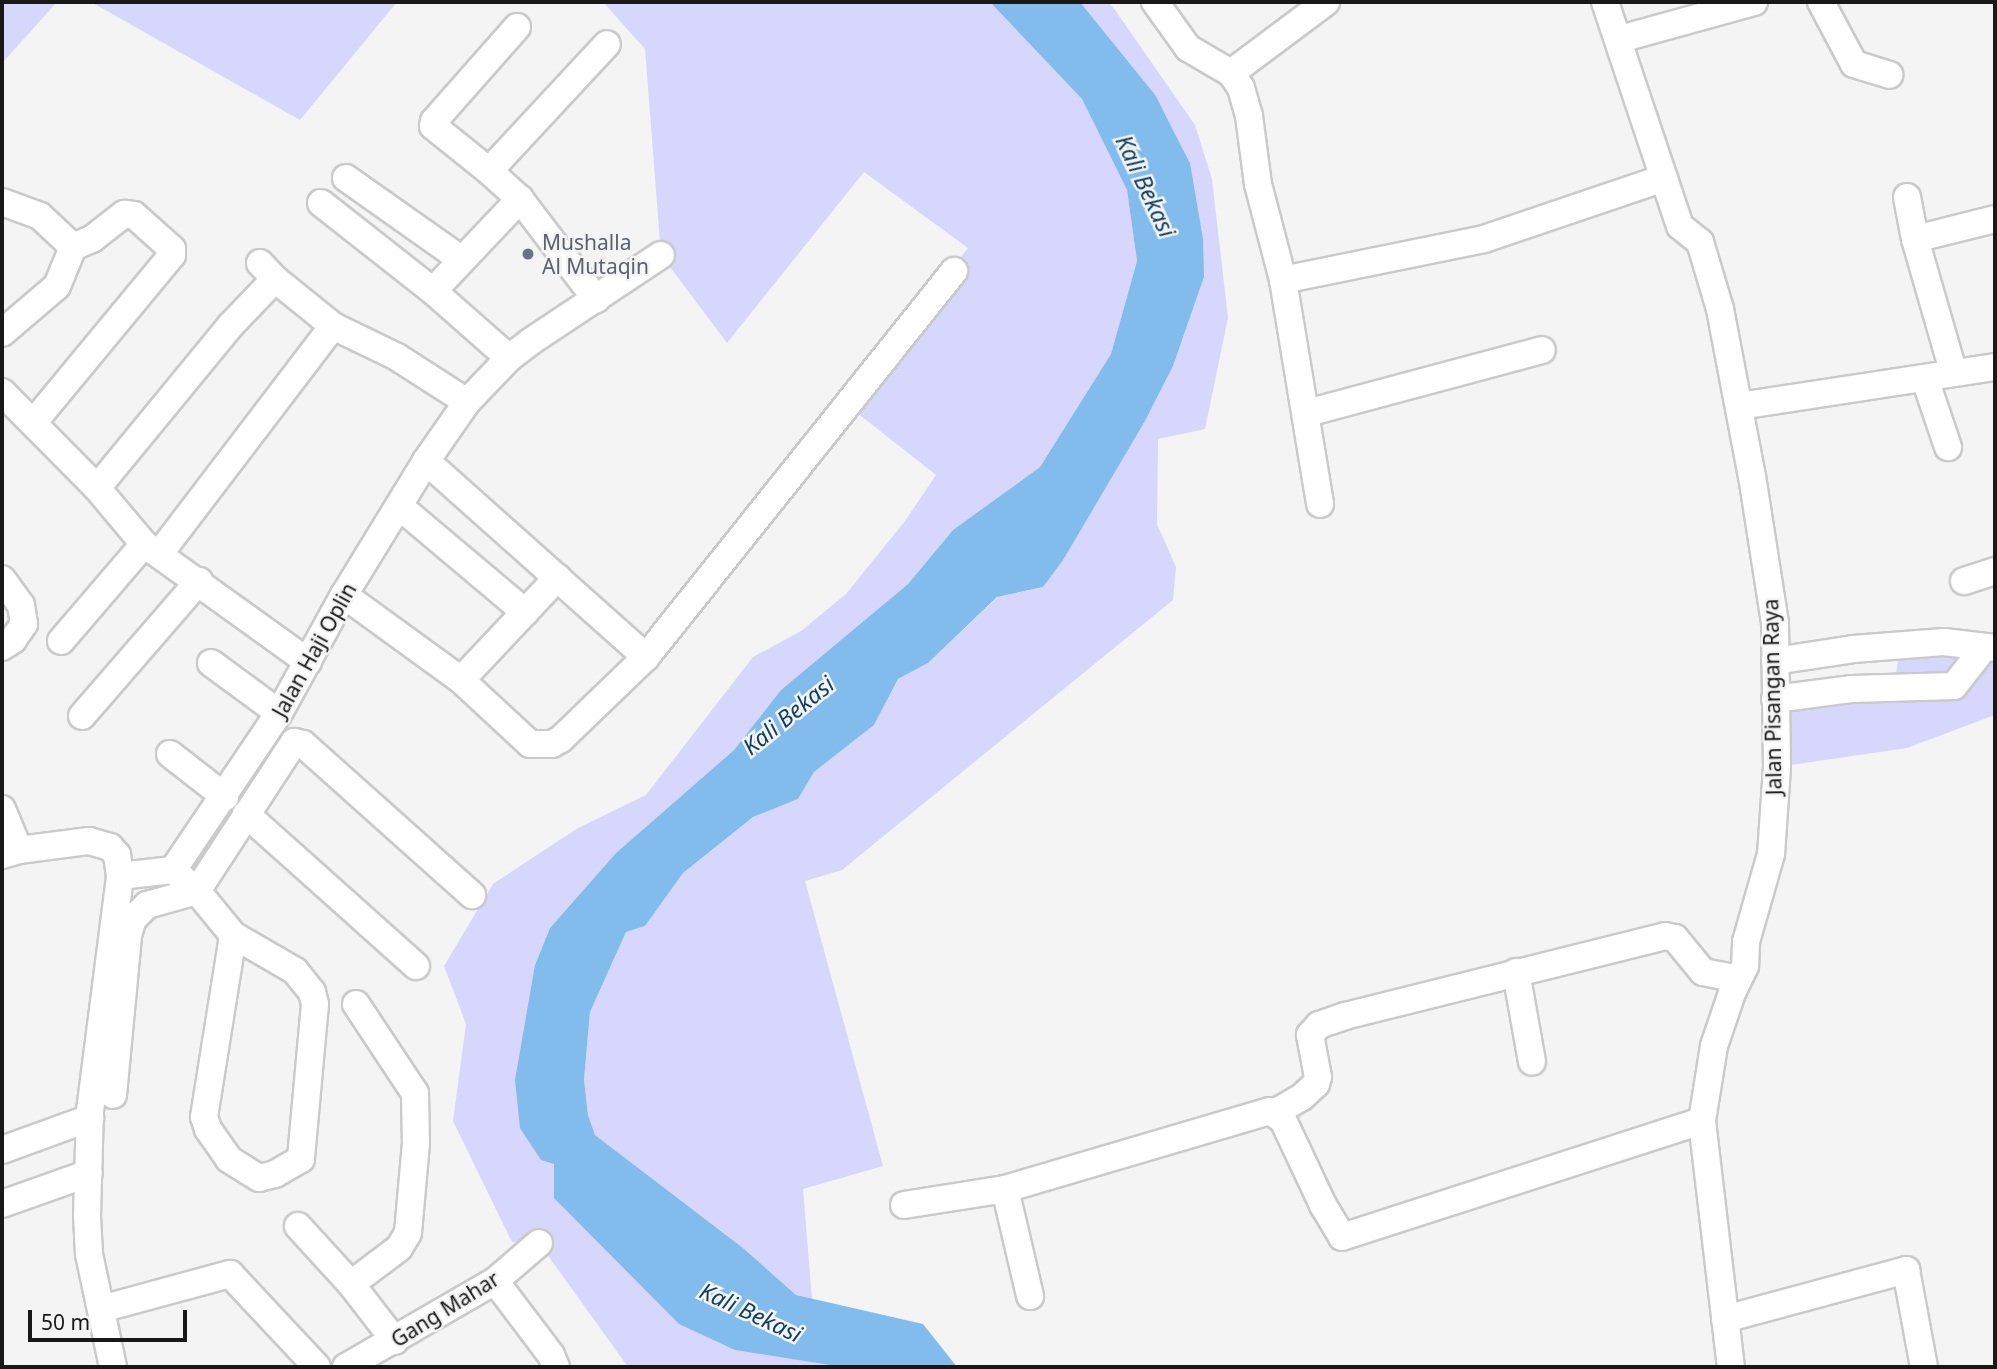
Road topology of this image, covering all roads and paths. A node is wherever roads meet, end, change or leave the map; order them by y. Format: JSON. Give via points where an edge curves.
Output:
{"nodes":[{"id":1,"x":1155,"y":2,"type":"edge"},
{"id":2,"x":1326,"y":2,"type":"edge"},
{"id":3,"x":1605,"y":2,"type":"edge"},
{"id":4,"x":1754,"y":2,"type":"edge"},
{"id":5,"x":1821,"y":2,"type":"edge"},
{"id":6,"x":517,"y":27,"type":"dead end"},
{"id":7,"x":1620,"y":39,"type":"junction"},
{"id":8,"x":607,"y":44,"type":"dead end"},
{"id":9,"x":1231,"y":73,"type":"junction"},
{"id":10,"x":1889,"y":75,"type":"dead end"},
{"id":11,"x":489,"y":171,"type":"junction"},
{"id":12,"x":346,"y":178,"type":"dead end"},
{"id":13,"x":1664,"y":178,"type":"junction"},
{"id":14,"x":1907,"y":197,"type":"dead end"},
{"id":15,"x":520,"y":200,"type":"junction"},
{"id":16,"x":2,"y":202,"type":"edge"},
{"id":17,"x":321,"y":203,"type":"dead end"},
{"id":18,"x":1995,"y":219,"type":"edge"},
{"id":19,"x":1915,"y":239,"type":"junction"},
{"id":20,"x":73,"y":247,"type":"junction"},
{"id":21,"x":661,"y":255,"type":"dead end"},
{"id":22,"x":461,"y":259,"type":"junction"},
{"id":23,"x":954,"y":271,"type":"dead end"},
{"id":24,"x":1283,"y":280,"type":"junction"},
{"id":25,"x":433,"y":291,"type":"junction"},
{"id":26,"x":596,"y":299,"type":"junction"},
{"id":27,"x":333,"y":326,"type":"junction"},
{"id":28,"x":2,"y":333,"type":"edge"},
{"id":29,"x":1542,"y":350,"type":"dead end"},
{"id":30,"x":509,"y":358,"type":"junction"},
{"id":31,"x":1995,"y":367,"type":"edge"},
{"id":32,"x":1953,"y":371,"type":"junction"},
{"id":33,"x":1925,"y":379,"type":"junction"},
{"id":34,"x":2,"y":392,"type":"edge"},
{"id":35,"x":467,"y":402,"type":"junction"},
{"id":36,"x":1740,"y":405,"type":"junction"},
{"id":37,"x":1307,"y":413,"type":"junction"},
{"id":38,"x":33,"y":423,"type":"junction"},
{"id":39,"x":1948,"y":447,"type":"dead end"},
{"id":40,"x":426,"y":461,"type":"junction"},
{"id":41,"x":97,"y":488,"type":"junction"},
{"id":42,"x":1320,"y":503,"type":"dead end"},
{"id":43,"x":399,"y":506,"type":"junction"},
{"id":44,"x":152,"y":548,"type":"junction"},
{"id":45,"x":1995,"y":571,"type":"edge"},
{"id":46,"x":558,"y":578,"type":"junction"},
{"id":47,"x":2,"y":579,"type":"edge"},
{"id":48,"x":1964,"y":581,"type":"dead end"},
{"id":49,"x":199,"y":582,"type":"junction"},
{"id":50,"x":344,"y":595,"type":"junction"},
{"id":51,"x":525,"y":612,"type":"junction"},
{"id":52,"x":61,"y":641,"type":"dead end"},
{"id":53,"x":1900,"y":646,"type":"junction"},
{"id":54,"x":2,"y":647,"type":"edge"},
{"id":55,"x":1989,"y":649,"type":"edge"},
{"id":56,"x":646,"y":657,"type":"junction"},
{"id":57,"x":1775,"y":661,"type":"junction"},
{"id":58,"x":308,"y":662,"type":"junction"},
{"id":59,"x":211,"y":663,"type":"dead end"},
{"id":60,"x":461,"y":680,"type":"junction"},
{"id":61,"x":1895,"y":688,"type":"junction"},
{"id":62,"x":1775,"y":710,"type":"junction"},
{"id":63,"x":279,"y":713,"type":"junction"},
{"id":64,"x":82,"y":716,"type":"dead end"},
{"id":65,"x":170,"y":754,"type":"dead end"},
{"id":66,"x":225,"y":797,"type":"junction"},
{"id":67,"x":2,"y":809,"type":"edge"},
{"id":68,"x":246,"y":814,"type":"junction"},
{"id":69,"x":11,"y":852,"type":"edge"},
{"id":70,"x":173,"y":870,"type":"junction"},
{"id":71,"x":120,"y":876,"type":"junction"},
{"id":72,"x":197,"y":891,"type":"junction"},
{"id":73,"x":472,"y":895,"type":"dead end"},
{"id":74,"x":233,"y":935,"type":"junction"},
{"id":75,"x":416,"y":966,"type":"dead end"},
{"id":76,"x":1516,"y":972,"type":"junction"},
{"id":77,"x":1738,"y":979,"type":"junction"},
{"id":78,"x":356,"y":1004,"type":"dead end"},
{"id":79,"x":1532,"y":1062,"type":"dead end"},
{"id":80,"x":113,"y":1095,"type":"dead end"},
{"id":81,"x":1276,"y":1112,"type":"junction"},
{"id":82,"x":90,"y":1118,"type":"junction"},
{"id":83,"x":1702,"y":1122,"type":"junction"},
{"id":84,"x":2,"y":1150,"type":"edge"},
{"id":85,"x":89,"y":1174,"type":"junction"},
{"id":86,"x":1005,"y":1189,"type":"junction"},
{"id":87,"x":2,"y":1204,"type":"edge"},
{"id":88,"x":904,"y":1205,"type":"dead end"},
{"id":89,"x":298,"y":1226,"type":"dead end"},
{"id":90,"x":539,"y":1243,"type":"dead end"},
{"id":91,"x":495,"y":1280,"type":"junction"},
{"id":92,"x":351,"y":1284,"type":"junction"},
{"id":93,"x":1030,"y":1296,"type":"dead end"},
{"id":94,"x":101,"y":1310,"type":"junction"},
{"id":95,"x":1725,"y":1319,"type":"junction"},
{"id":96,"x":395,"y":1341,"type":"junction"},
{"id":97,"x":113,"y":1367,"type":"edge"},
{"id":98,"x":317,"y":1367,"type":"edge"},
{"id":99,"x":346,"y":1367,"type":"edge"},
{"id":100,"x":556,"y":1367,"type":"edge"},
{"id":101,"x":1731,"y":1367,"type":"edge"},
{"id":102,"x":1924,"y":1367,"type":"edge"}],
"edges":[{"from":1,"to":9,"type":"street","via":[[1188,48]]},
{"from":2,"to":9,"type":"street"},
{"from":3,"to":7,"type":"street","name":"Jalan Pisangan Raya"},
{"from":4,"to":7,"type":"street"},
{"from":5,"to":10,"type":"street","via":[[1854,64]]},
{"from":6,"to":11,"type":"street","via":[[433,123]]},
{"from":7,"to":13,"type":"street","name":"Jalan Pisangan Raya"},
{"from":8,"to":11,"type":"street"},
{"from":9,"to":24,"type":"street","via":[[1249,116],[1258,184]]},
{"from":11,"to":15,"type":"street"},
{"from":12,"to":22,"type":"street"},
{"from":13,"to":24,"type":"street","via":[[1485,239]]},
{"from":13,"to":36,"type":"street","name":"Jalan Pisangan Raya","via":[[1681,226],[1700,242]]},
{"from":14,"to":19,"type":"street"},
{"from":15,"to":22,"type":"street"},
{"from":15,"to":26,"type":"street"},
{"from":16,"to":20,"type":"street","via":[[40,216]]},
{"from":17,"to":25,"type":"street"},
{"from":18,"to":19,"type":"street"},
{"from":19,"to":32,"type":"street"},
{"from":20,"to":28,"type":"street","via":[[57,286]]},
{"from":20,"to":38,"type":"street","via":[[129,213],[173,252]]},
{"from":21,"to":26,"type":"street","name":"Jalan Haji Oplin"},
{"from":22,"to":25,"type":"street"},
{"from":23,"to":56,"type":"street"},
{"from":24,"to":37,"type":"street"},
{"from":25,"to":30,"type":"street"},
{"from":26,"to":30,"type":"street","name":"Jalan Haji Oplin"},
{"from":27,"to":35,"type":"street","via":[[397,357]]},
{"from":27,"to":41,"type":"street","via":[[267,271],[230,326]]},
{"from":27,"to":44,"type":"street"},
{"from":29,"to":37,"type":"street"},
{"from":30,"to":35,"type":"street","name":"Jalan Haji Oplin"},
{"from":31,"to":32,"type":"street"},
{"from":32,"to":33,"type":"street"},
{"from":33,"to":36,"type":"street"},
{"from":33,"to":39,"type":"street"},
{"from":34,"to":38,"type":"street"},
{"from":35,"to":40,"type":"street","name":"Jalan Haji Oplin"},
{"from":36,"to":57,"type":"street","name":"Jalan Pisangan Raya","via":[[1771,598]]},
{"from":37,"to":42,"type":"street"},
{"from":38,"to":41,"type":"street"},
{"from":40,"to":43,"type":"street","name":"Jalan Haji Oplin"},
{"from":40,"to":46,"type":"street"},
{"from":41,"to":44,"type":"street"},
{"from":43,"to":50,"type":"street","name":"Jalan Haji Oplin"},
{"from":43,"to":51,"type":"street"},
{"from":44,"to":49,"type":"street"},
{"from":44,"to":52,"type":"street"},
{"from":45,"to":48,"type":"street"},
{"from":46,"to":51,"type":"street"},
{"from":46,"to":56,"type":"street"},
{"from":47,"to":54,"type":"street","via":[[21,605],[24,624]]},
{"from":49,"to":58,"type":"street"},
{"from":49,"to":64,"type":"street"},
{"from":50,"to":58,"type":"street","name":"Jalan Haji Oplin"},
{"from":50,"to":60,"type":"street"},
{"from":51,"to":60,"type":"street"},
{"from":53,"to":55,"type":"street","via":[[1944,642]]},
{"from":53,"to":57,"type":"street"},
{"from":53,"to":61,"type":"street"},
{"from":55,"to":61,"type":"street","via":[[1954,686]]},
{"from":56,"to":60,"type":"street","via":[[562,739],[544,745],[530,744]]},
{"from":57,"to":62,"type":"street","name":"Jalan Pisangan Raya"},
{"from":58,"to":63,"type":"street","name":"Jalan Haji Oplin"},
{"from":59,"to":63,"type":"street"},
{"from":61,"to":62,"type":"street","via":[[1852,689]]},
{"from":62,"to":77,"type":"street","name":"Jalan Pisangan Raya","via":[[1777,766],[1771,854]]},
{"from":63,"to":66,"type":"street","name":"Jalan Haji Oplin"},
{"from":65,"to":66,"type":"street"},
{"from":66,"to":70,"type":"street","name":"Jalan Haji Oplin"},
{"from":67,"to":69,"type":"street"},
{"from":68,"to":72,"type":"street"},
{"from":68,"to":73,"type":"street","via":[[298,742]]},
{"from":68,"to":75,"type":"street"},
{"from":69,"to":71,"type":"street","via":[[89,841],[103,844],[117,855]]},
{"from":70,"to":71,"type":"street"},
{"from":70,"to":72,"type":"street"},
{"from":71,"to":82,"type":"street"},
{"from":72,"to":74,"type":"street"},
{"from":72,"to":80,"type":"street","via":[[147,905],[133,919]]},
{"from":74,"to":74,"type":"street","via":[[295,971],[312,992],[315,1004],[301,1159],[259,1178],[229,1159],[204,1117]]},
{"from":76,"to":77,"type":"street","via":[[1670,936],[1703,972]]},
{"from":76,"to":79,"type":"street"},
{"from":76,"to":81,"type":"street","via":[[1319,1025],[1309,1041],[1318,1077],[1315,1084]]},
{"from":77,"to":83,"type":"street","name":"Jalan Pisangan Raya","via":[[1714,1046]]},
{"from":78,"to":92,"type":"street","via":[[414,1090],[416,1143],[405,1241]]},
{"from":81,"to":83,"type":"street","via":[[1342,1237]]},
{"from":81,"to":86,"type":"street"},
{"from":82,"to":84,"type":"street"},
{"from":82,"to":85,"type":"street"},
{"from":83,"to":95,"type":"street","name":"Jalan Pisangan Raya"},
{"from":85,"to":87,"type":"street"},
{"from":85,"to":94,"type":"street","via":[[89,1254]]},
{"from":86,"to":88,"type":"street"},
{"from":86,"to":93,"type":"street"},
{"from":89,"to":92,"type":"street"},
{"from":90,"to":91,"type":"street","name":"Gang Mahar"},
{"from":91,"to":96,"type":"street","name":"Gang Mahar"},
{"from":91,"to":100,"type":"street"},
{"from":92,"to":96,"type":"street"},
{"from":94,"to":97,"type":"street"},
{"from":94,"to":98,"type":"street","via":[[230,1274]]},
{"from":95,"to":101,"type":"street","name":"Jalan Pisangan Raya"},
{"from":95,"to":102,"type":"street","via":[[1906,1270]]},
{"from":96,"to":99,"type":"street","name":"Gang Mahar"}]}
